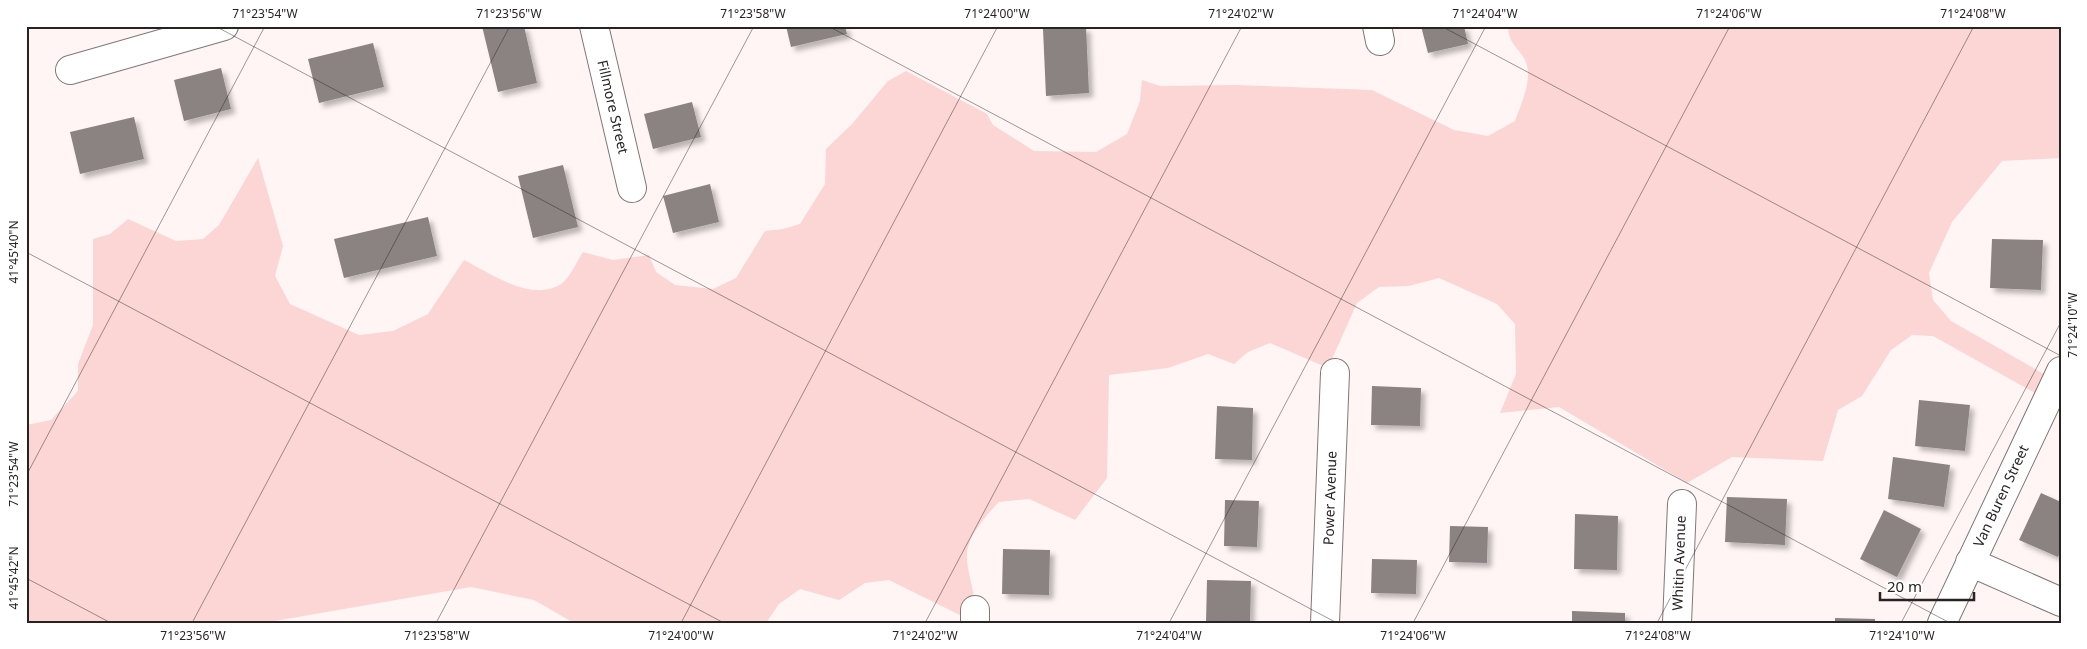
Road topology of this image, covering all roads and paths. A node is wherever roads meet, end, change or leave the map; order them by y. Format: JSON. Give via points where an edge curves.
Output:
{"nodes":[{"id":1,"x":224,"y":26,"type":"edge"},
{"id":2,"x":594,"y":26,"type":"edge"},
{"id":3,"x":70,"y":70,"type":"dead end"},
{"id":4,"x":632,"y":188,"type":"dead end"},
{"id":5,"x":2061,"y":371,"type":"edge"},
{"id":6,"x":1335,"y":374,"type":"dead end"},
{"id":7,"x":1682,"y":504,"type":"dead end"},
{"id":8,"x":1970,"y":562,"type":"junction"},
{"id":9,"x":2061,"y":602,"type":"edge"},
{"id":10,"x":1325,"y":623,"type":"edge"},
{"id":11,"x":1677,"y":623,"type":"edge"},
{"id":12,"x":1942,"y":623,"type":"edge"}],
"edges":[{"from":1,"to":3,"type":"street"},
{"from":2,"to":4,"type":"street","name":"Fillmore Street"},
{"from":5,"to":8,"type":"street","name":"Van Buren Street"},
{"from":6,"to":10,"type":"street","name":"Power Avenue"},
{"from":7,"to":11,"type":"street","name":"Whitin Avenue"},
{"from":8,"to":9,"type":"street"},
{"from":8,"to":12,"type":"street","name":"Van Buren Street"}]}
